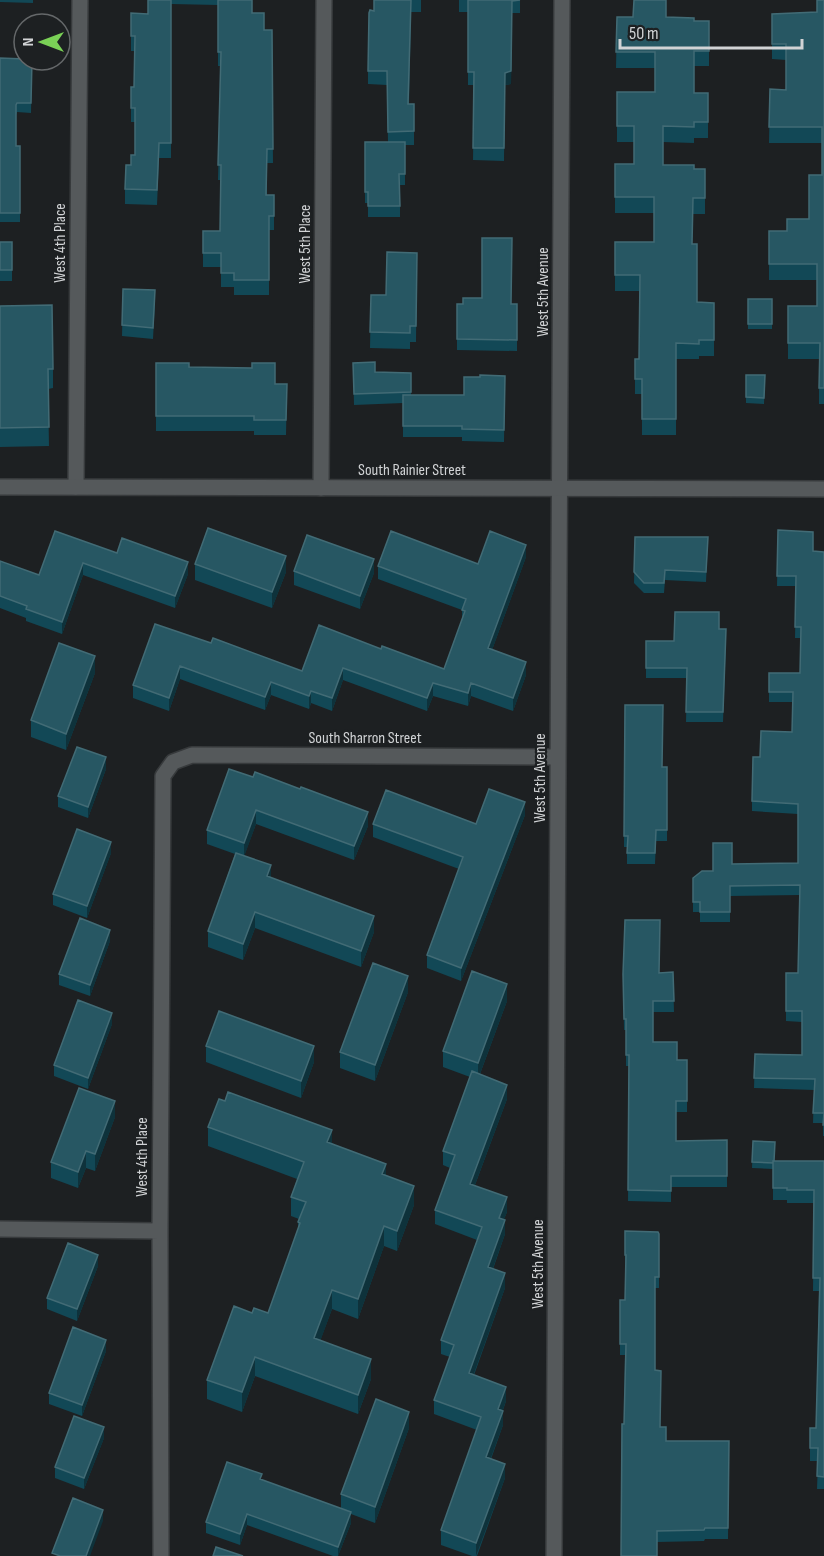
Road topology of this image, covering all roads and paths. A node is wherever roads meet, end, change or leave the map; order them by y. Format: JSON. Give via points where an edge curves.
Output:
{"nodes":[{"id":1,"x":80,"y":0,"type":"edge"},
{"id":2,"x":324,"y":0,"type":"edge"},
{"id":3,"x":562,"y":0,"type":"edge"},
{"id":4,"x":0,"y":487,"type":"edge"},
{"id":5,"x":76,"y":487,"type":"junction"},
{"id":6,"x":321,"y":488,"type":"junction"},
{"id":7,"x":560,"y":488,"type":"junction"},
{"id":8,"x":824,"y":489,"type":"edge"},
{"id":9,"x":558,"y":757,"type":"junction"},
{"id":10,"x":172,"y":762,"type":"joint"},
{"id":11,"x":0,"y":1229,"type":"edge"},
{"id":12,"x":160,"y":1231,"type":"junction"},
{"id":13,"x":161,"y":1556,"type":"edge"},
{"id":14,"x":554,"y":1556,"type":"edge"}],
"edges":[{"from":1,"to":5,"type":"street","name":"West 4th Place"},
{"from":2,"to":6,"type":"street","name":"West 5th Place"},
{"from":3,"to":7,"type":"street","name":"West 5th Avenue"},
{"from":4,"to":5,"type":"street","name":"South Rainier Street"},
{"from":5,"to":6,"type":"street","name":"South Rainier Street"},
{"from":6,"to":7,"type":"street","name":"South Rainier Street"},
{"from":7,"to":8,"type":"street","name":"South Rainier Street"},
{"from":7,"to":9,"type":"street","name":"West 5th Avenue"},
{"from":9,"to":10,"type":"street","name":"South Sharron Street","via":[[192,755]]},
{"from":9,"to":14,"type":"street","name":"West 5th Avenue"},
{"from":10,"to":12,"type":"street","name":"West 4th Place","via":[[163,776]]},
{"from":11,"to":12,"type":"street"},
{"from":12,"to":13,"type":"street","name":"West 4th Place"}]}
